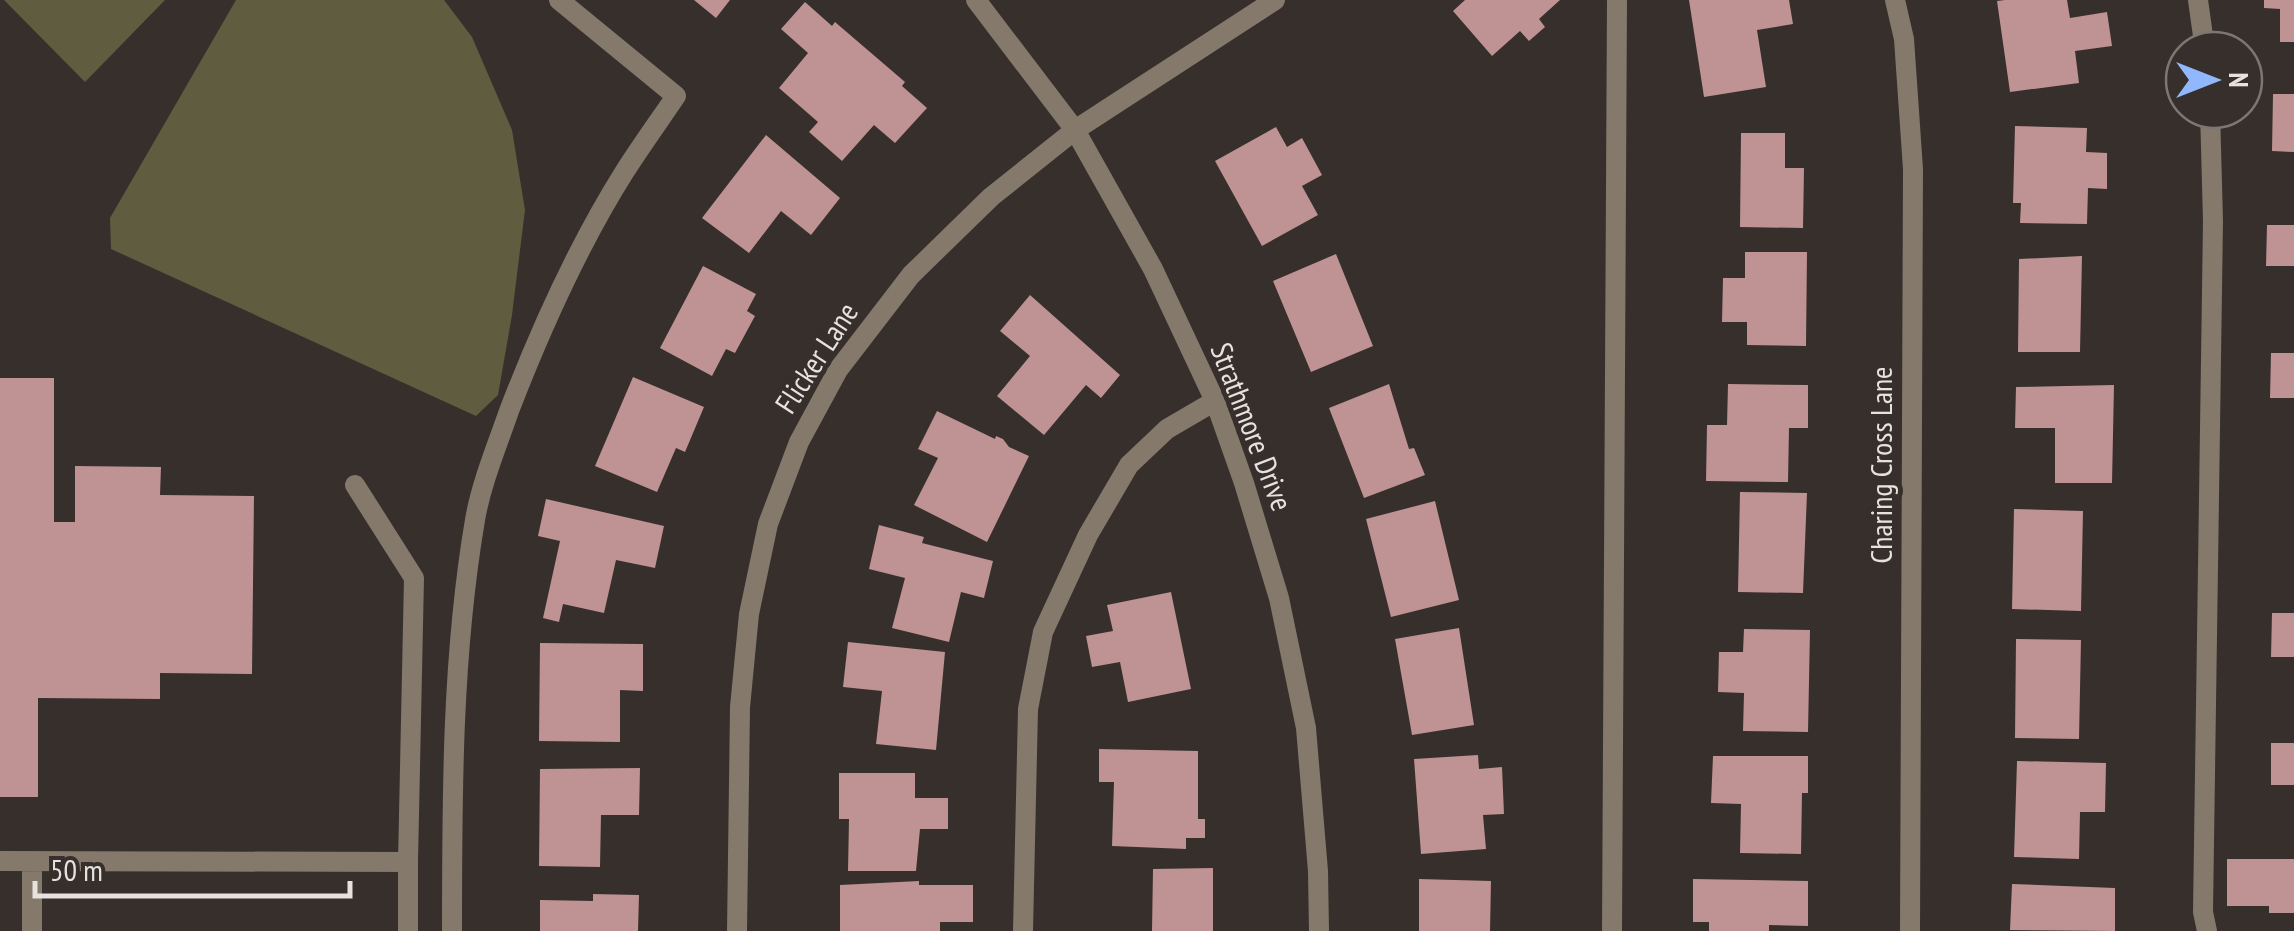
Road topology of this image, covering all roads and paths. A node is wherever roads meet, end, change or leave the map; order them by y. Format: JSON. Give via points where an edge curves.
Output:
{"nodes":[{"id":1,"x":559,"y":0,"type":"edge"},
{"id":2,"x":976,"y":0,"type":"edge"},
{"id":3,"x":1274,"y":0,"type":"edge"},
{"id":4,"x":1617,"y":0,"type":"edge"},
{"id":5,"x":1895,"y":0,"type":"edge"},
{"id":6,"x":2198,"y":0,"type":"edge"},
{"id":7,"x":2202,"y":30,"type":"edge"},
{"id":8,"x":1075,"y":130,"type":"junction"},
{"id":9,"x":2210,"y":130,"type":"edge"},
{"id":10,"x":1215,"y":400,"type":"junction"},
{"id":11,"x":355,"y":485,"type":"dead end"},
{"id":12,"x":0,"y":860,"type":"edge"},
{"id":13,"x":32,"y":860,"type":"junction"},
{"id":14,"x":408,"y":862,"type":"junction"},
{"id":15,"x":32,"y":931,"type":"edge"},
{"id":16,"x":408,"y":931,"type":"edge"},
{"id":17,"x":452,"y":931,"type":"edge"},
{"id":18,"x":737,"y":931,"type":"edge"},
{"id":19,"x":1023,"y":931,"type":"edge"},
{"id":20,"x":1318,"y":931,"type":"edge"},
{"id":21,"x":1612,"y":931,"type":"edge"},
{"id":22,"x":1910,"y":931,"type":"edge"},
{"id":23,"x":2207,"y":931,"type":"edge"}],
"edges":[{"from":1,"to":17,"type":"street","via":[[676,96],[624,172],[563,283],[500,435],[476,517],[454,725]]},
{"from":2,"to":8,"type":"street","name":"Strathmore Drive"},
{"from":3,"to":8,"type":"street","name":"Flicker Lane"},
{"from":4,"to":21,"type":"street"},
{"from":5,"to":22,"type":"street","name":"Charing Cross Lane","via":[[1913,169]]},
{"from":6,"to":7,"type":"street"},
{"from":8,"to":10,"type":"street","name":"Strathmore Drive","via":[[1153,269]]},
{"from":8,"to":18,"type":"street","name":"Flicker Lane","via":[[991,197],[911,275],[838,370],[799,442],[768,524],[749,614],[740,707]]},
{"from":9,"to":23,"type":"street"},
{"from":10,"to":19,"type":"street","via":[[1167,429],[1129,465],[1043,632],[1028,709]]},
{"from":10,"to":20,"type":"street","name":"Strathmore Drive","via":[[1278,598],[1306,728]]},
{"from":11,"to":14,"type":"street","via":[[414,578]]},
{"from":12,"to":13,"type":"street"},
{"from":13,"to":14,"type":"street"},
{"from":13,"to":15,"type":"street"},
{"from":14,"to":16,"type":"street"}]}
